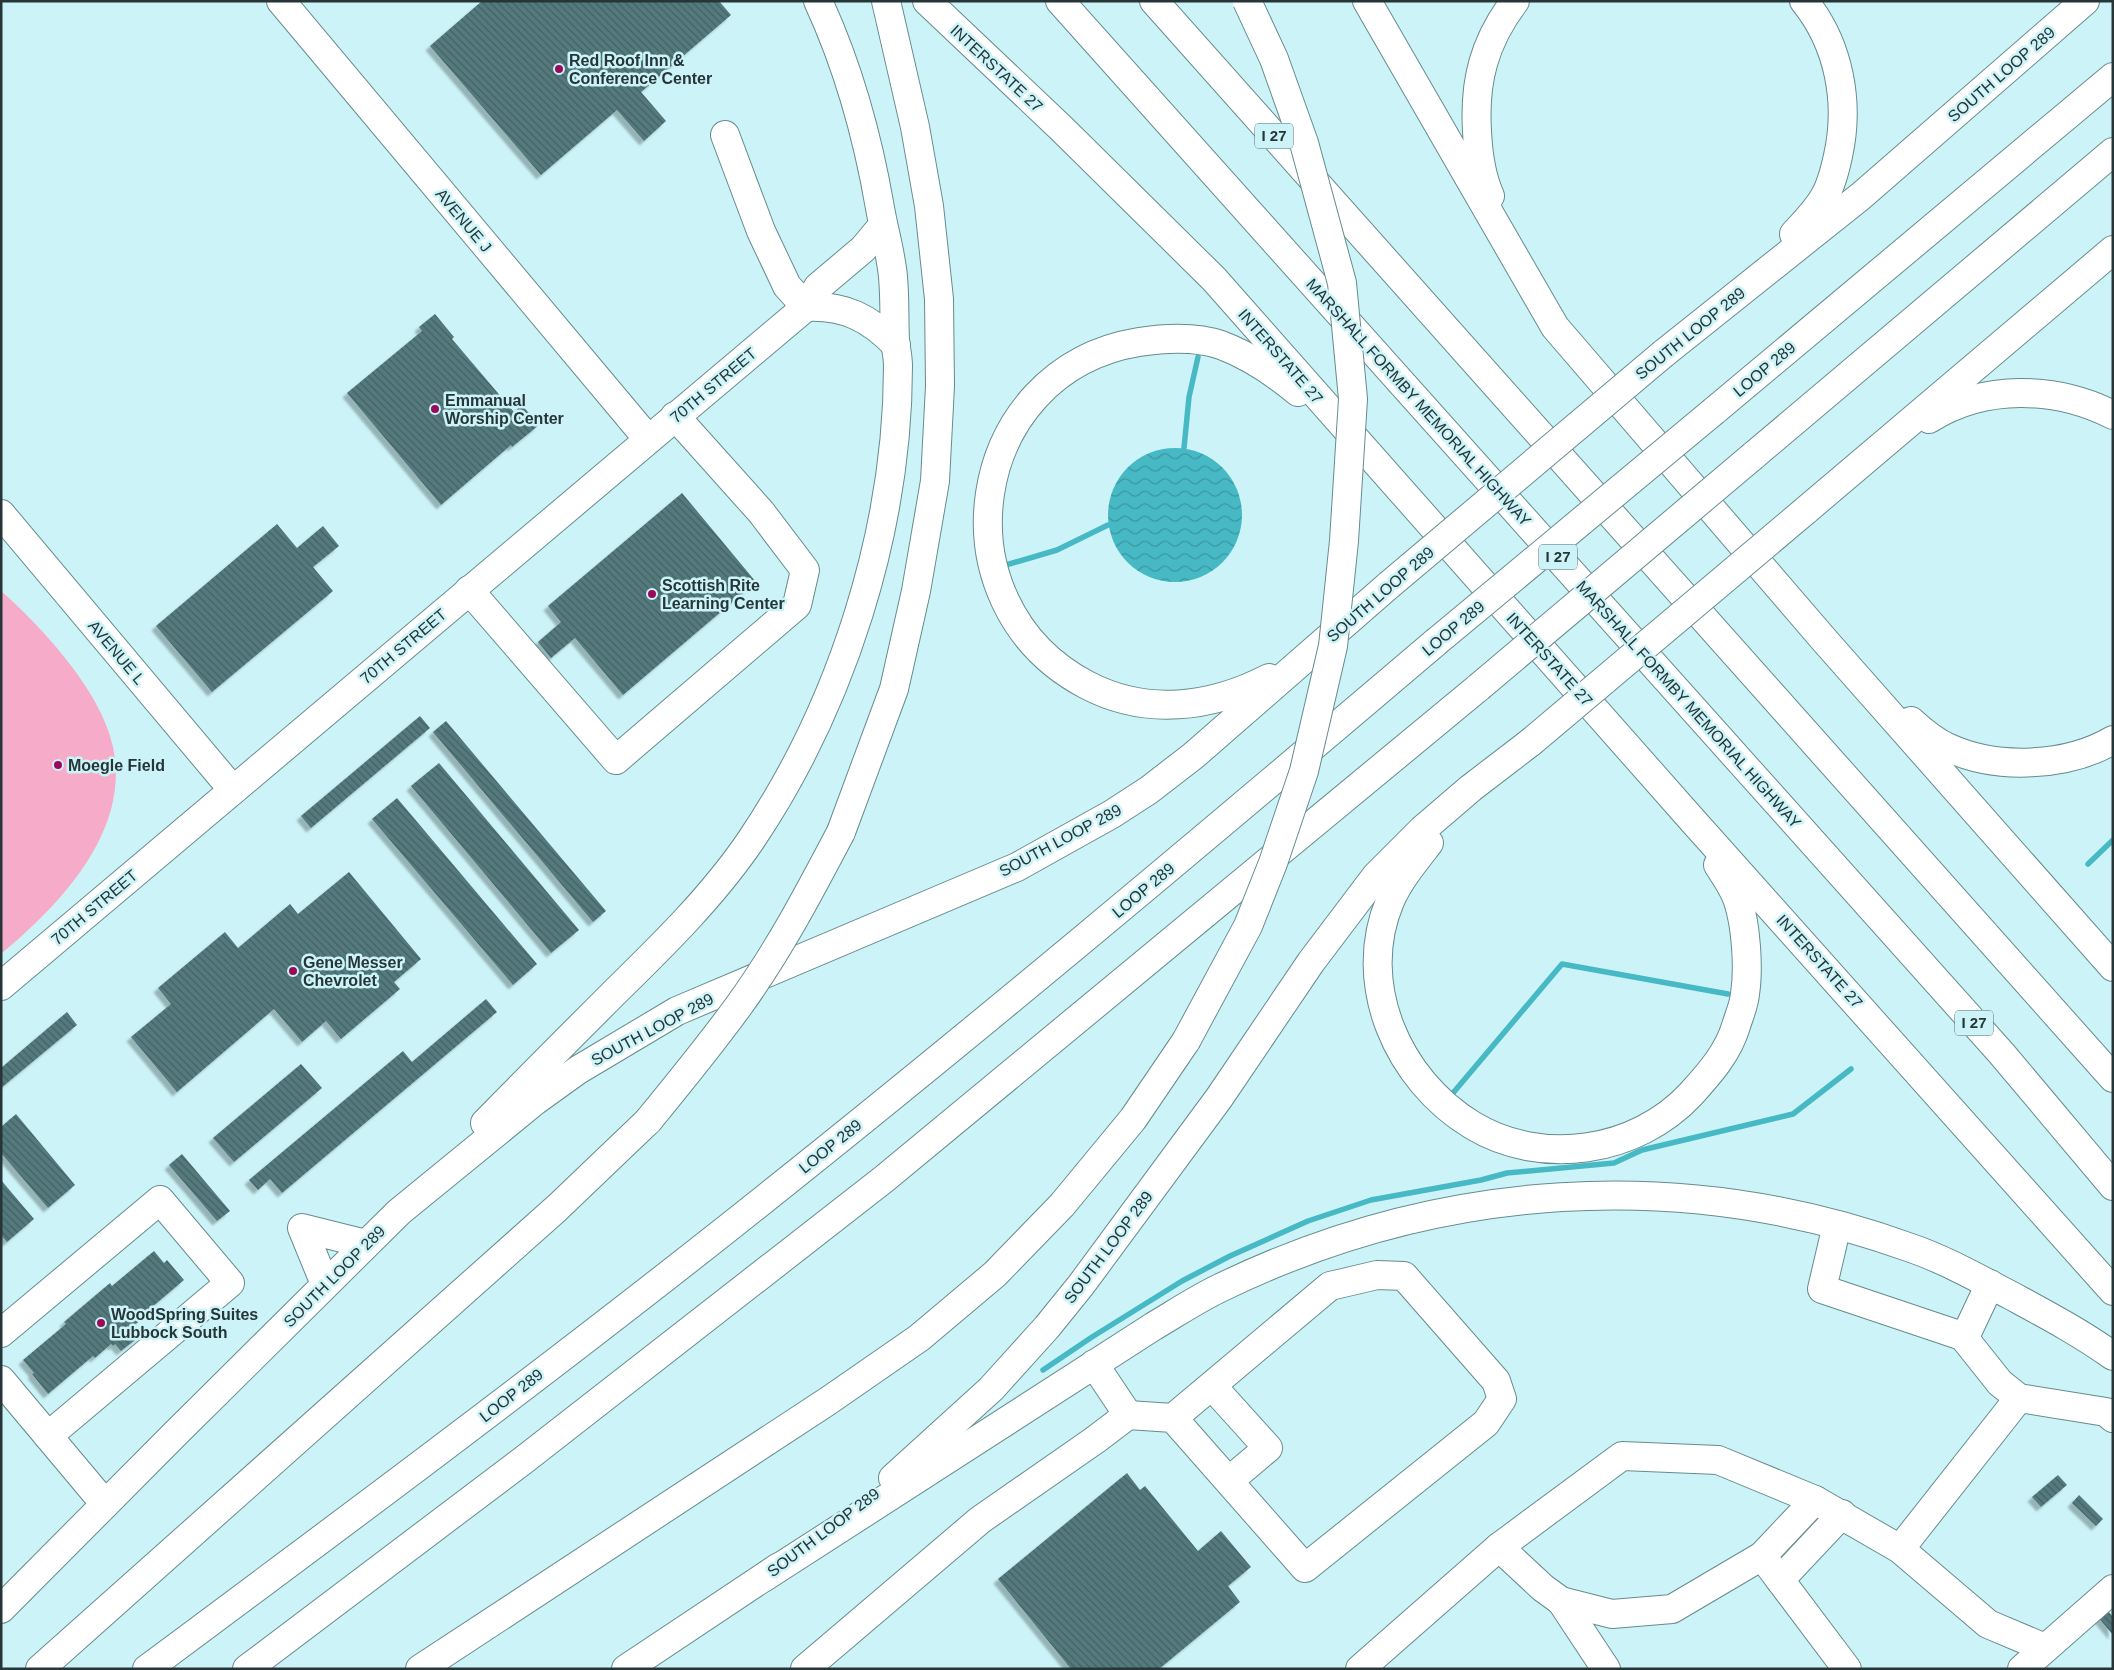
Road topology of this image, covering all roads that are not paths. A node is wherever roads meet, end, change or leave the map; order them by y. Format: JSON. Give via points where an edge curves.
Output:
{"nodes":[{"id":1,"x":281,"y":1,"type":"edge"},
{"id":2,"x":818,"y":1,"type":"edge"},
{"id":3,"x":886,"y":1,"type":"edge"},
{"id":4,"x":927,"y":1,"type":"edge"},
{"id":5,"x":1060,"y":1,"type":"edge"},
{"id":6,"x":1154,"y":1,"type":"edge"},
{"id":7,"x":1247,"y":1,"type":"edge"},
{"id":8,"x":1367,"y":1,"type":"edge"},
{"id":9,"x":1515,"y":1,"type":"edge"},
{"id":10,"x":1804,"y":1,"type":"edge"},
{"id":11,"x":2085,"y":1,"type":"edge"},
{"id":12,"x":2113,"y":77,"type":"edge"},
{"id":13,"x":725,"y":135,"type":"dead end"},
{"id":14,"x":2113,"y":152,"type":"edge"},
{"id":15,"x":883,"y":225,"type":"junction"},
{"id":16,"x":2113,"y":250,"type":"edge"},
{"id":17,"x":1757,"y":279,"type":"junction"},
{"id":18,"x":806,"y":307,"type":"junction"},
{"id":19,"x":1555,"y":327,"type":"junction"},
{"id":20,"x":896,"y":345,"type":"junction"},
{"id":21,"x":2113,"y":415,"type":"edge"},
{"id":22,"x":675,"y":416,"type":"junction"},
{"id":23,"x":648,"y":439,"type":"junction"},
{"id":24,"x":1870,"y":456,"type":"junction"},
{"id":25,"x":1375,"y":461,"type":"junction"},
{"id":26,"x":1,"y":514,"type":"edge"},
{"id":27,"x":469,"y":590,"type":"junction"},
{"id":28,"x":1826,"y":642,"type":"junction"},
{"id":29,"x":1303,"y":660,"type":"junction"},
{"id":30,"x":2113,"y":740,"type":"edge"},
{"id":31,"x":1471,"y":788,"type":"junction"},
{"id":32,"x":233,"y":790,"type":"junction"},
{"id":33,"x":1694,"y":822,"type":"junction"},
{"id":34,"x":2113,"y":967,"type":"edge"},
{"id":35,"x":1,"y":986,"type":"edge"},
{"id":36,"x":2113,"y":1078,"type":"edge"},
{"id":37,"x":2113,"y":1186,"type":"edge"},
{"id":38,"x":398,"y":1212,"type":"junction"},
{"id":39,"x":1837,"y":1225,"type":"junction"},
{"id":40,"x":366,"y":1244,"type":"junction"},
{"id":41,"x":326,"y":1284,"type":"junction"},
{"id":42,"x":1990,"y":1284,"type":"junction"},
{"id":43,"x":2113,"y":1291,"type":"edge"},
{"id":44,"x":1,"y":1334,"type":"edge"},
{"id":45,"x":1961,"y":1334,"type":"junction"},
{"id":46,"x":2113,"y":1356,"type":"edge"},
{"id":47,"x":1094,"y":1364,"type":"junction"},
{"id":48,"x":1,"y":1380,"type":"edge"},
{"id":49,"x":1212,"y":1386,"type":"junction"},
{"id":50,"x":2019,"y":1398,"type":"junction"},
{"id":51,"x":1128,"y":1415,"type":"junction"},
{"id":52,"x":1173,"y":1418,"type":"junction"},
{"id":53,"x":2113,"y":1418,"type":"edge"},
{"id":54,"x":48,"y":1436,"type":"junction"},
{"id":55,"x":1230,"y":1480,"type":"junction"},
{"id":56,"x":1815,"y":1500,"type":"junction"},
{"id":57,"x":105,"y":1504,"type":"junction"},
{"id":58,"x":1842,"y":1514,"type":"junction"},
{"id":59,"x":1499,"y":1547,"type":"junction"},
{"id":60,"x":1900,"y":1548,"type":"junction"},
{"id":61,"x":1762,"y":1556,"type":"junction"},
{"id":62,"x":763,"y":1578,"type":"junction"},
{"id":63,"x":1780,"y":1580,"type":"junction"},
{"id":64,"x":2113,"y":1589,"type":"edge"},
{"id":65,"x":1561,"y":1601,"type":"junction"},
{"id":66,"x":1,"y":1610,"type":"edge"},
{"id":67,"x":2045,"y":1648,"type":"junction"},
{"id":68,"x":1389,"y":1660,"type":"edge"},
{"id":69,"x":40,"y":1669,"type":"edge"},
{"id":70,"x":147,"y":1669,"type":"edge"},
{"id":71,"x":247,"y":1669,"type":"edge"},
{"id":72,"x":420,"y":1669,"type":"edge"},
{"id":73,"x":626,"y":1669,"type":"edge"},
{"id":74,"x":805,"y":1669,"type":"edge"},
{"id":75,"x":1360,"y":1669,"type":"edge"},
{"id":76,"x":1606,"y":1669,"type":"edge"},
{"id":77,"x":1847,"y":1669,"type":"edge"},
{"id":78,"x":2022,"y":1669,"type":"edge"}],
"edges":[{"from":1,"to":23,"type":"main road","name":"AVENUE J"},
{"from":2,"to":15,"type":"main road","via":[[855,103]]},
{"from":3,"to":69,"type":"main road","bridge":true,"via":[[915,127],[929,206],[939,299],[940,395],[934,480],[916,591],[894,689],[840,832],[802,907],[742,1002],[648,1121],[557,1208]]},
{"from":4,"to":25,"type":"main road","name":"INTERSTATE 27","via":[[1214,279]]},
{"from":5,"to":37,"type":"main road","name":"MARSHALL FORMBY MEMORIAL HIGHWAY","number":"I 27","via":[[2002,1054]]},
{"from":6,"to":36,"type":"main road","number":"I 27"},
{"from":7,"to":72,"type":"main road","bridge":true,"via":[[1274,59],[1304,143],[1342,283],[1353,399],[1344,542],[1333,646],[1304,771],[1248,926],[1186,1041],[1133,1119],[1062,1205],[995,1274],[918,1338],[828,1401]]},
{"from":8,"to":19,"type":"main road"},
{"from":9,"to":19,"type":"main road","via":[[1488,45],[1480,74],[1476,102],[1478,150],[1488,192]]},
{"from":10,"to":17,"type":"main road","via":[[1828,40],[1838,69],[1844,109],[1841,141],[1824,199]]},
{"from":11,"to":17,"type":"main road","name":"SOUTH LOOP 289","via":[[1861,196]]},
{"from":12,"to":70,"type":"main road","name":"LOOP 289","bridge":true,"via":[[1138,895],[726,1229],[394,1486]]},
{"from":13,"to":18,"type":"main road","via":[[787,286]]},
{"from":14,"to":71,"type":"main road","bridge":true,"via":[[1479,687],[884,1179],[525,1459]]},
{"from":15,"to":18,"type":"main road","name":"70TH STREET","via":[[863,249],[818,287]]},
{"from":15,"to":20,"type":"main road","via":[[893,276]]},
{"from":16,"to":24,"type":"main road","name":"SOUTH LOOP 289"},
{"from":17,"to":29,"type":"main road","name":"SOUTH LOOP 289","bridge":true,"via":[[1663,354]]},
{"from":18,"to":20,"type":"main road","via":[[827,306],[847,311],[872,324]]},
{"from":18,"to":22,"type":"main road","name":"70TH STREET"},
{"from":19,"to":28,"type":"main road"},
{"from":20,"to":38,"type":"main road","via":[[893,456],[878,547],[827,699],[781,791],[750,841],[718,883],[665,942]]},
{"from":21,"to":24,"type":"main road","via":[[2065,396],[2009,393],[1984,397],[1939,412]]},
{"from":22,"to":23,"type":"main road","name":"70TH STREET"},
{"from":22,"to":27,"type":"main road","via":[[761,512],[805,570],[797,605],[616,760]]},
{"from":23,"to":27,"type":"main road","name":"70TH STREET"},
{"from":24,"to":31,"type":"main road","name":"SOUTH LOOP 289","bridge":true,"via":[[1531,742]]},
{"from":25,"to":29,"type":"main road","via":[[1297,391],[1251,358],[1219,344],[1184,338],[1126,344],[1091,355],[1060,374],[1037,396],[1015,425],[1002,452],[991,483],[987,512],[994,574],[1016,622],[1030,641],[1070,676],[1117,698],[1142,704],[1178,705],[1223,698],[1247,690]]},
{"from":25,"to":33,"type":"main road","name":"INTERSTATE 27"},
{"from":26,"to":32,"type":"main road","name":"AVENUE L"},
{"from":27,"to":32,"type":"main road","name":"70TH STREET"},
{"from":28,"to":30,"type":"main road","via":[[1913,723],[1949,748],[2000,762],[2026,763],[2072,757]]},
{"from":28,"to":34,"type":"main road"},
{"from":29,"to":38,"type":"main road","name":"SOUTH LOOP 289","via":[[1193,756],[1112,814],[1017,867],[670,1015],[578,1070],[535,1101]]},
{"from":31,"to":33,"type":"main road","via":[[1409,868],[1390,901],[1379,945],[1379,992],[1396,1042],[1422,1083],[1439,1100],[1474,1126],[1497,1137],[1548,1150],[1605,1144],[1654,1124],[1682,1103],[1707,1076],[1734,1032],[1745,995],[1745,926],[1738,899]]},
{"from":31,"to":62,"type":"main road","name":"SOUTH LOOP 289","via":[[1376,876],[1311,962],[1213,1106],[1041,1334],[991,1389],[919,1456],[849,1516]]},
{"from":32,"to":35,"type":"main road","name":"70TH STREET"},
{"from":33,"to":43,"type":"main road","name":"INTERSTATE 27"},
{"from":38,"to":40,"type":"main road","name":"SOUTH LOOP 289"},
{"from":39,"to":42,"type":"main road","via":[[1912,1248]]},
{"from":39,"to":45,"type":"main road","via":[[1822,1289]]},
{"from":39,"to":47,"type":"main road","via":[[1710,1201],[1647,1196],[1598,1195],[1511,1202],[1427,1215],[1372,1229],[1270,1266],[1219,1289]]},
{"from":40,"to":41,"type":"main road","name":"SOUTH LOOP 289"},
{"from":40,"to":41,"type":"main road","via":[[302,1228]]},
{"from":41,"to":57,"type":"main road","name":"SOUTH LOOP 289"},
{"from":42,"to":45,"type":"main road","via":[[1965,1337]]},
{"from":42,"to":46,"type":"main road","via":[[2054,1318]]},
{"from":44,"to":54,"type":"main road","via":[[160,1200],[230,1283]]},
{"from":45,"to":50,"type":"main road","via":[[2000,1383]]},
{"from":47,"to":51,"type":"main road"},
{"from":47,"to":62,"type":"main road"},
{"from":48,"to":54,"type":"main road"},
{"from":49,"to":52,"type":"main road"},
{"from":49,"to":55,"type":"main road","via":[[1268,1448]]},
{"from":49,"to":55,"type":"main road","via":[[1330,1286],[1377,1275],[1404,1276],[1496,1381],[1502,1399],[1486,1424],[1305,1568]]},
{"from":50,"to":53,"type":"main road","via":[[2106,1412]]},
{"from":50,"to":60,"type":"main road"},
{"from":51,"to":52,"type":"main road"},
{"from":51,"to":74,"type":"main road","via":[[980,1520]]},
{"from":52,"to":55,"type":"main road"},
{"from":54,"to":57,"type":"main road"},
{"from":56,"to":58,"type":"main road"},
{"from":56,"to":59,"type":"main road","via":[[1718,1460],[1622,1456]]},
{"from":56,"to":61,"type":"main road"},
{"from":57,"to":66,"type":"main road","name":"SOUTH LOOP 289"},
{"from":58,"to":60,"type":"main road"},
{"from":58,"to":63,"type":"main road"},
{"from":59,"to":65,"type":"main road"},
{"from":59,"to":68,"type":"main road"},
{"from":60,"to":67,"type":"main road","via":[[1988,1624]]},
{"from":61,"to":63,"type":"main road"},
{"from":61,"to":65,"type":"main road","via":[[1672,1609],[1612,1614]]},
{"from":62,"to":73,"type":"main road","name":"SOUTH LOOP 289"},
{"from":63,"to":77,"type":"main road"},
{"from":64,"to":67,"type":"main road"},
{"from":65,"to":76,"type":"main road"},
{"from":67,"to":78,"type":"main road"},
{"from":68,"to":75,"type":"main road"}]}
